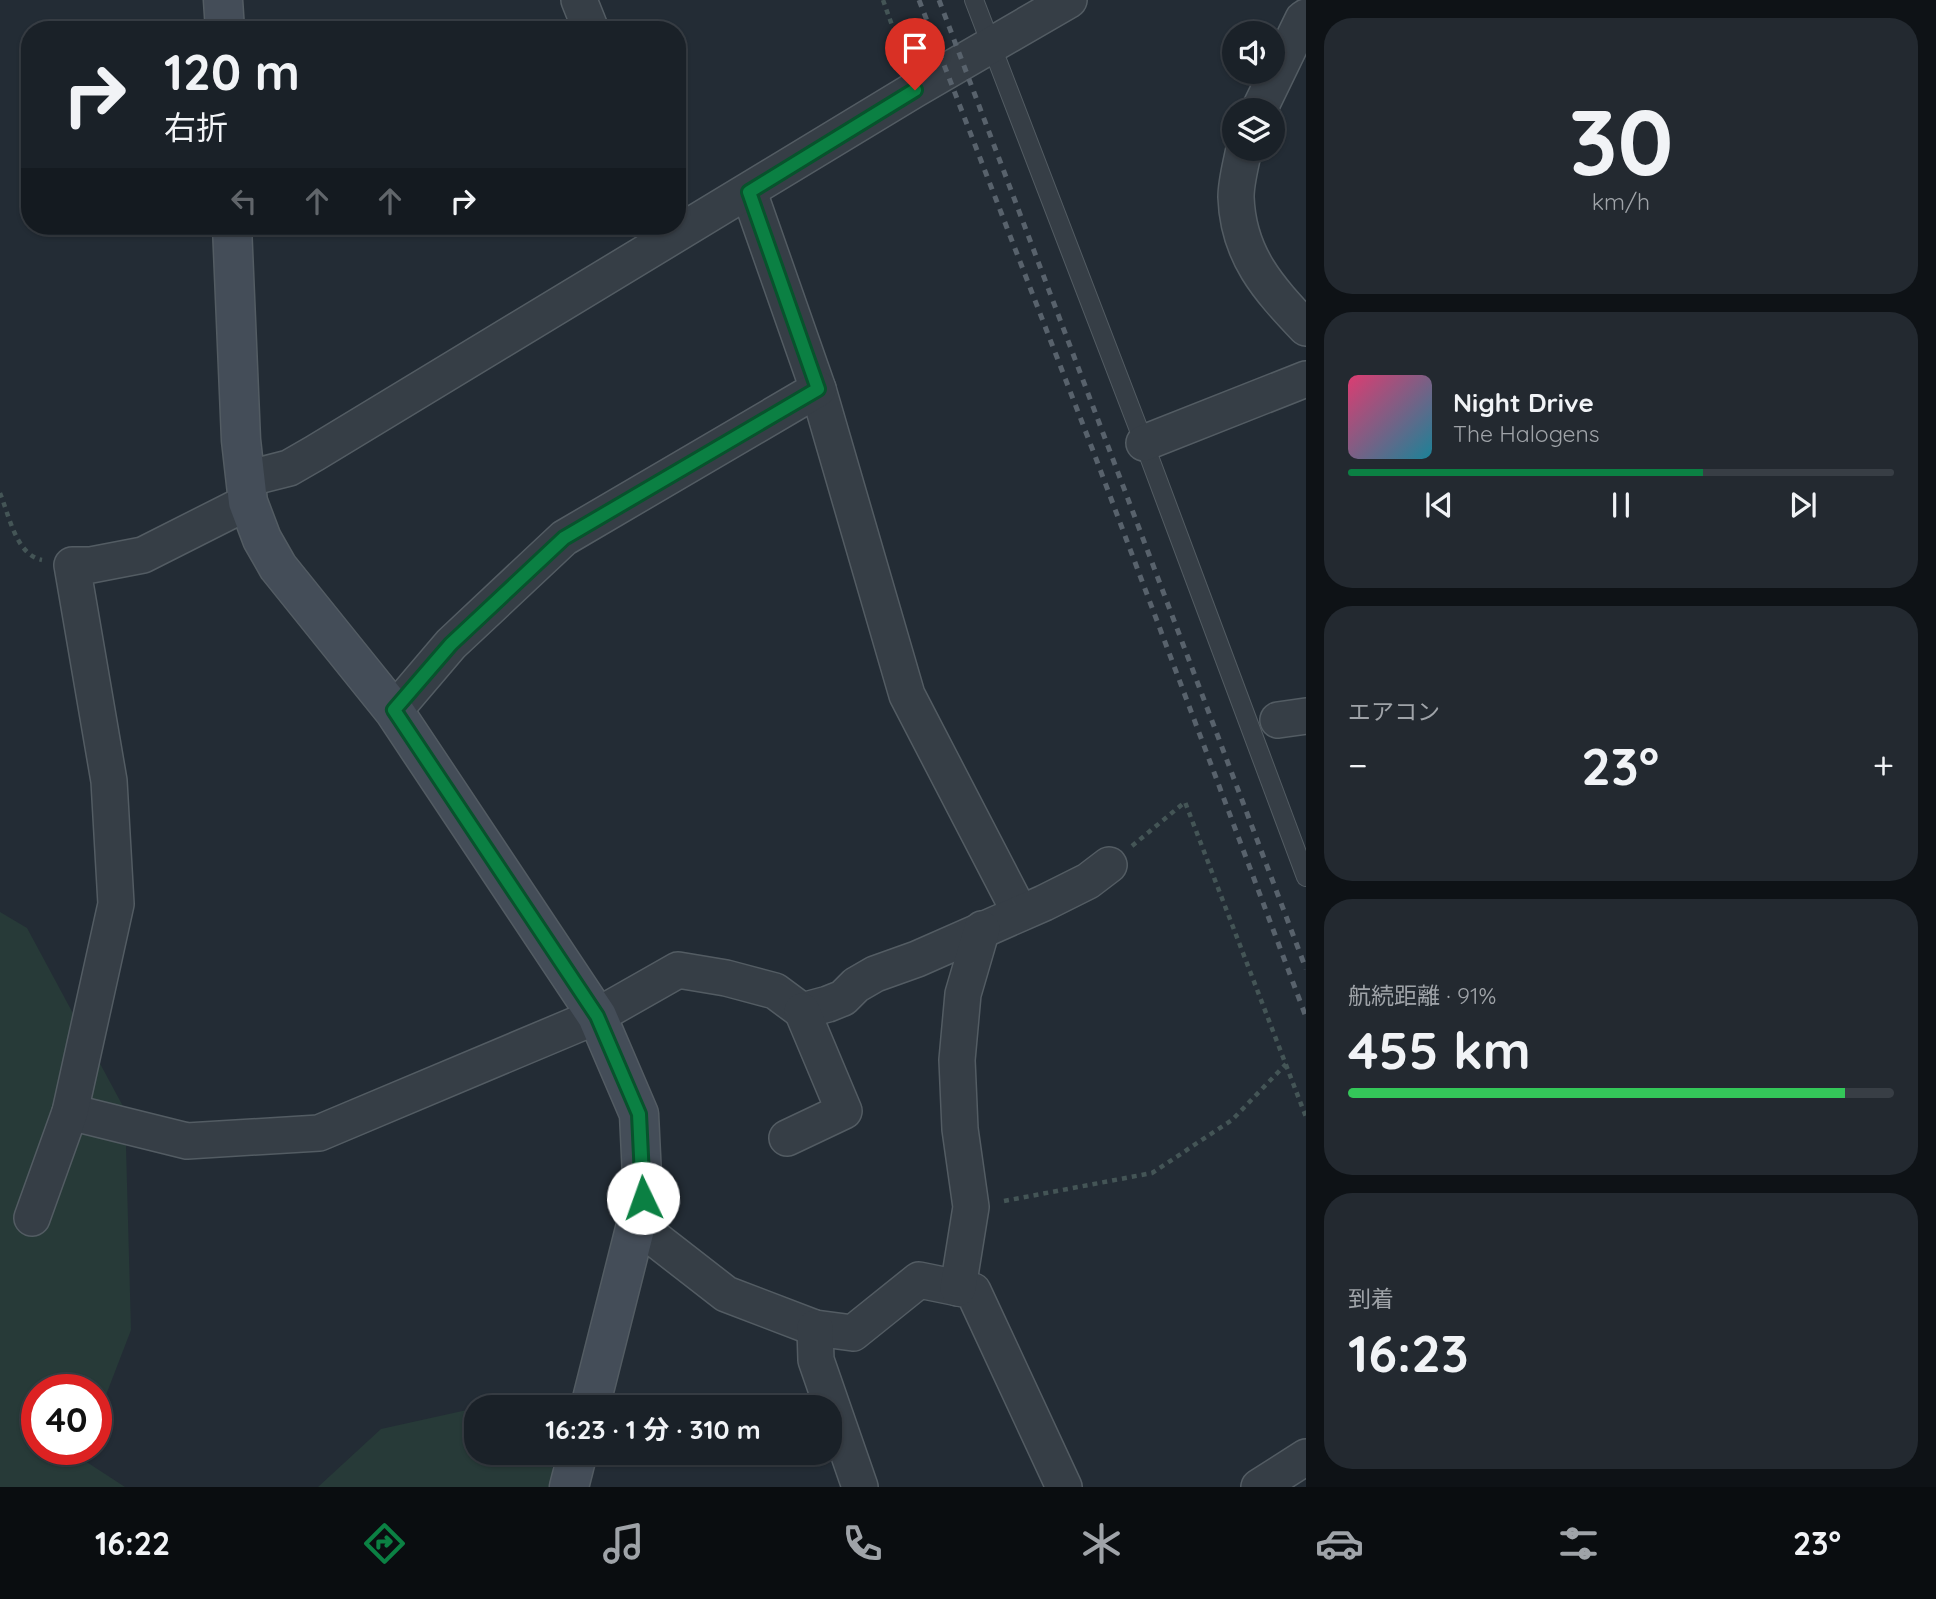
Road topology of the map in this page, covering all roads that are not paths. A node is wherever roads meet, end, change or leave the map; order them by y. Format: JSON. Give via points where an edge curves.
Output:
{"nodes":[{"id":1,"x":223,"y":0,"type":"edge"},
{"id":2,"x":579,"y":0,"type":"edge"},
{"id":3,"x":974,"y":0,"type":"edge"},
{"id":4,"x":1069,"y":0,"type":"edge"},
{"id":5,"x":1306,"y":17,"type":"edge"},
{"id":6,"x":224,"y":21,"type":"edge"},
{"id":7,"x":587,"y":21,"type":"edge"},
{"id":8,"x":991,"y":46,"type":"junction"},
{"id":9,"x":1265,"y":98,"type":"edge"},
{"id":10,"x":1242,"y":161,"type":"edge"},
{"id":11,"x":749,"y":192,"type":"junction"},
{"id":12,"x":686,"y":224,"type":"edge"},
{"id":13,"x":232,"y":235,"type":"edge"},
{"id":14,"x":665,"y":235,"type":"edge"},
{"id":15,"x":1306,"y":328,"type":"edge"},
{"id":16,"x":1306,"y":379,"type":"edge"},
{"id":17,"x":818,"y":389,"type":"junction"},
{"id":18,"x":1144,"y":443,"type":"junction"},
{"id":19,"x":247,"y":491,"type":"junction"},
{"id":20,"x":394,"y":710,"type":"junction"},
{"id":21,"x":1109,"y":865,"type":"road end"},
{"id":22,"x":1306,"y":877,"type":"edge"},
{"id":23,"x":1020,"y":914,"type":"junction"},
{"id":24,"x":982,"y":929,"type":"junction"},
{"id":25,"x":802,"y":1011,"type":"junction"},
{"id":26,"x":597,"y":1016,"type":"junction"},
{"id":27,"x":70,"y":1112,"type":"junction"},
{"id":28,"x":788,"y":1138,"type":"dead end"},
{"id":29,"x":32,"y":1219,"type":"dead end"},
{"id":30,"x":636,"y":1224,"type":"junction"},
{"id":31,"x":958,"y":1288,"type":"junction"},
{"id":32,"x":815,"y":1328,"type":"junction"},
{"id":33,"x":593,"y":1395,"type":"edge"},
{"id":34,"x":1306,"y":1457,"type":"edge"},
{"id":35,"x":575,"y":1465,"type":"edge"},
{"id":36,"x":569,"y":1487,"type":"edge"},
{"id":37,"x":860,"y":1487,"type":"edge"},
{"id":38,"x":1064,"y":1487,"type":"edge"},
{"id":39,"x":1259,"y":1487,"type":"edge"}],
"edges":[{"from":1,"to":6,"type":"street"},
{"from":2,"to":7,"type":"street"},
{"from":3,"to":8,"type":"lane"},
{"from":4,"to":8,"type":"street"},
{"from":5,"to":9,"type":"street"},
{"from":8,"to":11,"type":"street"},
{"from":8,"to":18,"type":"lane"},
{"from":10,"to":15,"type":"street","via":[[1236,196],[1242,240],[1258,273]]},
{"from":11,"to":12,"type":"street"},
{"from":11,"to":17,"type":"street"},
{"from":13,"to":19,"type":"street"},
{"from":14,"to":19,"type":"street"},
{"from":16,"to":18,"type":"street"},
{"from":17,"to":20,"type":"street","via":[[564,538],[451,644]]},
{"from":17,"to":23,"type":"street","via":[[907,695]]},
{"from":18,"to":22,"type":"lane"},
{"from":19,"to":20,"type":"street","via":[[262,539],[278,567]]},
{"from":19,"to":27,"type":"street","via":[[143,555],[72,565],[109,781],[116,904]]},
{"from":20,"to":26,"type":"street"},
{"from":21,"to":23,"type":"street","via":[[1088,881]]},
{"from":23,"to":24,"type":"street"},
{"from":24,"to":25,"type":"street","via":[[875,974],[843,998]]},
{"from":24,"to":31,"type":"street","via":[[963,994],[957,1060],[960,1129],[971,1207]]},
{"from":25,"to":26,"type":"street","via":[[775,991],[678,970]]},
{"from":25,"to":28,"type":"street","via":[[844,1111]]},
{"from":26,"to":27,"type":"street","via":[[318,1133],[187,1141]]},
{"from":26,"to":30,"type":"street","via":[[639,1114],[643,1198]]},
{"from":27,"to":29,"type":"street"},
{"from":30,"to":32,"type":"street","via":[[726,1294]]},
{"from":30,"to":33,"type":"street"},
{"from":31,"to":32,"type":"street","via":[[919,1280],[853,1333]]},
{"from":31,"to":38,"type":"street","via":[[974,1291]]},
{"from":32,"to":37,"type":"street","via":[[816,1360]]},
{"from":34,"to":39,"type":"street"},
{"from":35,"to":36,"type":"street"}]}
